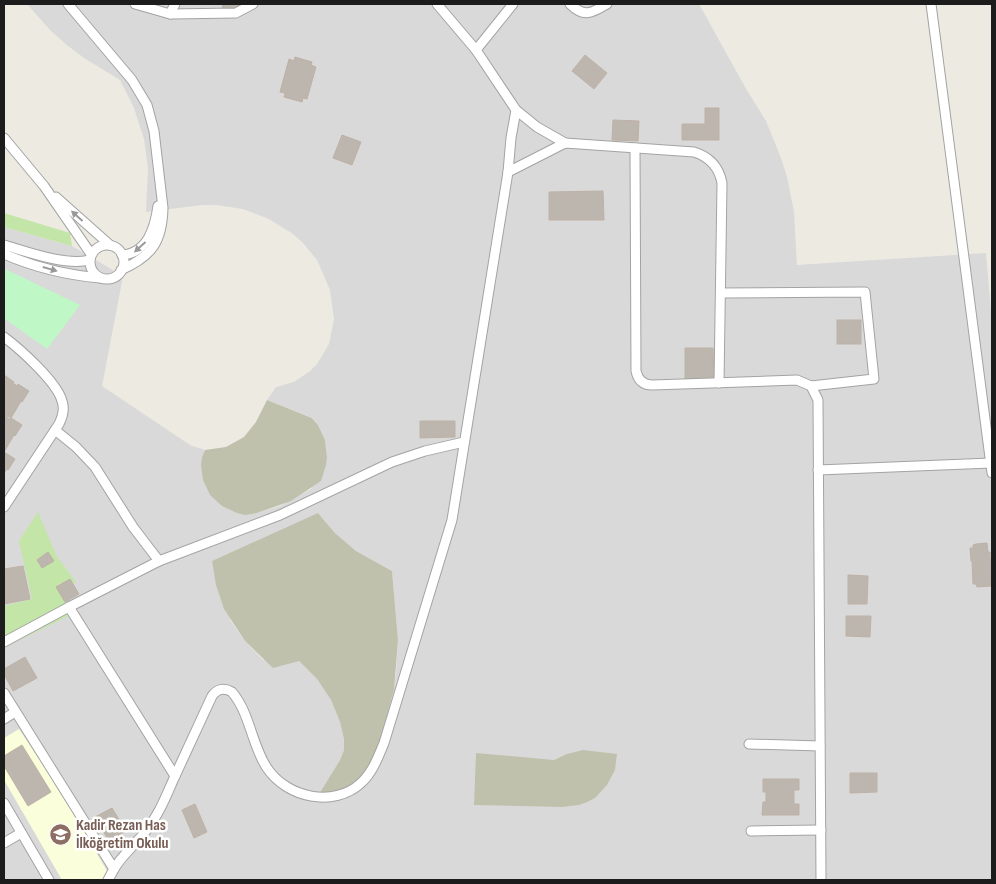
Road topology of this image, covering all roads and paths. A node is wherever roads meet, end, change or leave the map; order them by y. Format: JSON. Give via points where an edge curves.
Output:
{"nodes":[{"id":1,"x":68,"y":4,"type":"edge"},
{"id":2,"x":135,"y":4,"type":"edge"},
{"id":3,"x":175,"y":4,"type":"edge"},
{"id":4,"x":253,"y":4,"type":"edge"},
{"id":5,"x":437,"y":4,"type":"edge"},
{"id":6,"x":513,"y":4,"type":"edge"},
{"id":7,"x":570,"y":4,"type":"edge"},
{"id":8,"x":607,"y":4,"type":"edge"},
{"id":9,"x":930,"y":4,"type":"edge"},
{"id":10,"x":170,"y":14,"type":"junction"},
{"id":11,"x":476,"y":50,"type":"junction"},
{"id":12,"x":516,"y":110,"type":"junction"},
{"id":13,"x":4,"y":138,"type":"edge"},
{"id":14,"x":565,"y":143,"type":"junction"},
{"id":15,"x":635,"y":148,"type":"junction"},
{"id":16,"x":508,"y":172,"type":"junction"},
{"id":17,"x":44,"y":186,"type":"junction"},
{"id":18,"x":162,"y":196,"type":"junction"},
{"id":19,"x":4,"y":245,"type":"edge"},
{"id":20,"x":110,"y":245,"type":"junction"},
{"id":21,"x":4,"y":254,"type":"edge"},
{"id":22,"x":122,"y":254,"type":"junction"},
{"id":23,"x":90,"y":257,"type":"junction"},
{"id":24,"x":121,"y":270,"type":"junction"},
{"id":25,"x":102,"y":278,"type":"junction"},
{"id":26,"x":721,"y":293,"type":"junction"},
{"id":27,"x":6,"y":339,"type":"edge"},
{"id":28,"x":4,"y":350,"type":"edge"},
{"id":29,"x":719,"y":383,"type":"junction"},
{"id":30,"x":811,"y":386,"type":"junction"},
{"id":31,"x":55,"y":430,"type":"junction"},
{"id":32,"x":464,"y":442,"type":"junction"},
{"id":33,"x":992,"y":468,"type":"edge"},
{"id":34,"x":818,"y":470,"type":"junction"},
{"id":35,"x":4,"y":506,"type":"edge"},
{"id":36,"x":159,"y":561,"type":"junction"},
{"id":37,"x":69,"y":607,"type":"junction"},
{"id":38,"x":4,"y":642,"type":"edge"},
{"id":39,"x":4,"y":693,"type":"edge"},
{"id":40,"x":16,"y":712,"type":"junction"},
{"id":41,"x":4,"y":719,"type":"edge"},
{"id":42,"x":749,"y":744,"type":"dead end"},
{"id":43,"x":820,"y":746,"type":"junction"},
{"id":44,"x":174,"y":776,"type":"junction"},
{"id":45,"x":4,"y":803,"type":"edge"},
{"id":46,"x":821,"y":830,"type":"junction"},
{"id":47,"x":751,"y":831,"type":"dead end"},
{"id":48,"x":21,"y":833,"type":"junction"},
{"id":49,"x":4,"y":843,"type":"edge"},
{"id":50,"x":114,"y":869,"type":"junction"},
{"id":51,"x":49,"y":880,"type":"edge"},
{"id":52,"x":108,"y":880,"type":"edge"},
{"id":53,"x":821,"y":880,"type":"edge"}],
"edges":[{"from":1,"to":18,"type":"street","via":[[143,96],[153,122]]},
{"from":2,"to":10,"type":"street"},
{"from":3,"to":10,"type":"street"},
{"from":4,"to":10,"type":"street","via":[[236,13]]},
{"from":5,"to":11,"type":"street"},
{"from":6,"to":11,"type":"street"},
{"from":7,"to":8,"type":"street","via":[[576,11],[585,13]]},
{"from":9,"to":33,"type":"street"},
{"from":11,"to":12,"type":"street"},
{"from":12,"to":14,"type":"street"},
{"from":12,"to":16,"type":"street"},
{"from":13,"to":17,"type":"street"},
{"from":14,"to":15,"type":"street"},
{"from":14,"to":16,"type":"street"},
{"from":15,"to":26,"type":"street","via":[[694,152],[716,166],[722,182]]},
{"from":15,"to":29,"type":"street","via":[[637,375],[648,385]]},
{"from":16,"to":32,"type":"street"},
{"from":20,"to":17,"type":"street","one_way":true},
{"from":17,"to":23,"type":"street"},
{"from":18,"to":22,"type":"street","one_way":true,"via":[[146,242],[136,251]]},
{"from":18,"to":24,"type":"street","via":[[163,221],[151,252]]},
{"from":19,"to":23,"type":"street","via":[[62,260],[80,262]]},
{"from":20,"to":22,"type":"street"},
{"from":20,"to":23,"type":"street","via":[[99,246]]},
{"from":21,"to":25,"type":"street","one_way":true,"via":[[59,272]]},
{"from":22,"to":24,"type":"street"},
{"from":23,"to":25,"type":"street","via":[[92,271]]},
{"from":24,"to":25,"type":"street","via":[[113,278]]},
{"from":26,"to":29,"type":"street"},
{"from":26,"to":30,"type":"street","via":[[865,292],[874,379]]},
{"from":27,"to":28,"type":"street"},
{"from":27,"to":31,"type":"street","via":[[28,356],[63,401],[63,413]]},
{"from":29,"to":30,"type":"street","via":[[797,380]]},
{"from":30,"to":34,"type":"street","via":[[818,400]]},
{"from":31,"to":35,"type":"street"},
{"from":31,"to":36,"type":"street","via":[[95,467]]},
{"from":32,"to":36,"type":"street","via":[[392,462],[280,515]]},
{"from":32,"to":44,"type":"street","via":[[456,504],[447,540],[384,743],[365,779],[346,793],[325,797],[310,796],[286,786],[266,768],[241,706],[232,692],[223,689],[212,696]]},
{"from":33,"to":34,"type":"street"},
{"from":34,"to":43,"type":"street"},
{"from":36,"to":37,"type":"street"},
{"from":37,"to":38,"type":"street"},
{"from":37,"to":44,"type":"street"},
{"from":39,"to":40,"type":"street"},
{"from":40,"to":41,"type":"street"},
{"from":40,"to":50,"type":"street"},
{"from":42,"to":43,"type":"street"},
{"from":43,"to":46,"type":"street"},
{"from":44,"to":50,"type":"street","via":[[154,820]]},
{"from":45,"to":48,"type":"street"},
{"from":46,"to":47,"type":"street"},
{"from":46,"to":53,"type":"street"},
{"from":48,"to":49,"type":"street"},
{"from":48,"to":51,"type":"street"},
{"from":50,"to":52,"type":"street"}]}
